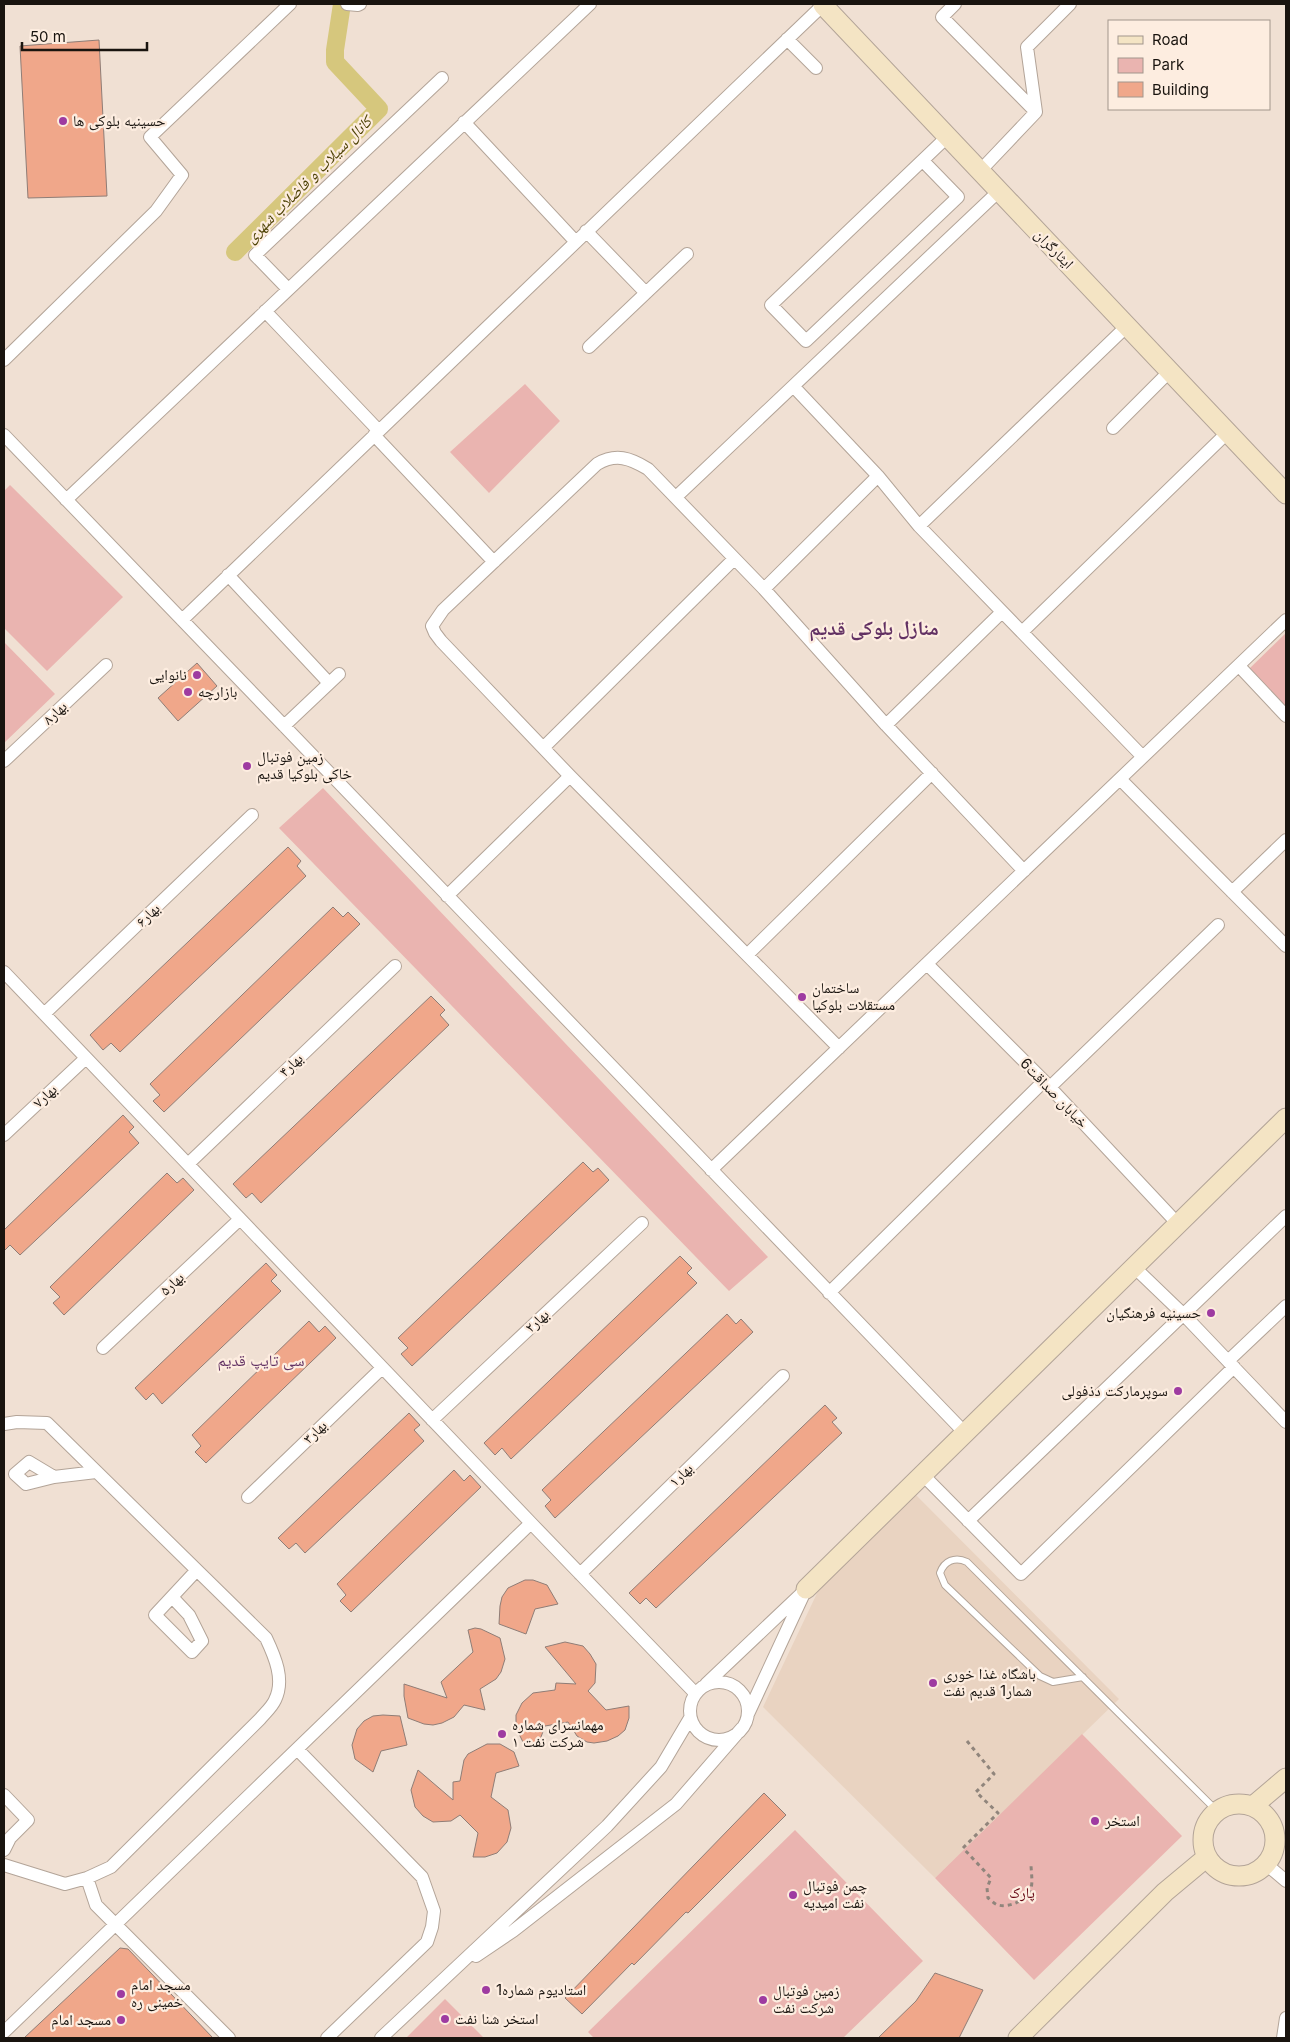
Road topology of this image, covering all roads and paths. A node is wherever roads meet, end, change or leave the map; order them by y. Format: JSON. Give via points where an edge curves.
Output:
{"nodes":[{"id":1,"x":290,"y":4,"type":"edge"},
{"id":2,"x":348,"y":4,"type":"edge"},
{"id":3,"x":360,"y":4,"type":"edge"},
{"id":4,"x":590,"y":4,"type":"edge"},
{"id":5,"x":822,"y":4,"type":"edge"},
{"id":6,"x":955,"y":4,"type":"edge"},
{"id":7,"x":1070,"y":4,"type":"edge"},
{"id":8,"x":277,"y":10,"type":"edge"},
{"id":9,"x":788,"y":39,"type":"junction"},
{"id":10,"x":816,"y":68,"type":"dead end"},
{"id":11,"x":442,"y":78,"type":"dead end"},
{"id":12,"x":1036,"y":112,"type":"junction"},
{"id":13,"x":464,"y":122,"type":"junction"},
{"id":14,"x":948,"y":137,"type":"junction"},
{"id":15,"x":923,"y":161,"type":"junction"},
{"id":16,"x":980,"y":171,"type":"junction"},
{"id":17,"x":999,"y":192,"type":"junction"},
{"id":18,"x":586,"y":232,"type":"junction"},
{"id":19,"x":576,"y":242,"type":"junction"},
{"id":20,"x":686,"y":254,"type":"dead end"},
{"id":21,"x":288,"y":289,"type":"junction"},
{"id":22,"x":646,"y":293,"type":"junction"},
{"id":23,"x":265,"y":311,"type":"junction"},
{"id":24,"x":1127,"y":326,"type":"junction"},
{"id":25,"x":589,"y":347,"type":"dead end"},
{"id":26,"x":4,"y":360,"type":"edge"},
{"id":27,"x":1170,"y":372,"type":"junction"},
{"id":28,"x":794,"y":387,"type":"junction"},
{"id":29,"x":1112,"y":428,"type":"dead end"},
{"id":30,"x":1228,"y":432,"type":"junction"},
{"id":31,"x":376,"y":433,"type":"junction"},
{"id":32,"x":4,"y":435,"type":"edge"},
{"id":33,"x":878,"y":476,"type":"junction"},
{"id":34,"x":1286,"y":494,"type":"edge"},
{"id":35,"x":676,"y":497,"type":"junction"},
{"id":36,"x":66,"y":500,"type":"junction"},
{"id":37,"x":918,"y":526,"type":"junction"},
{"id":38,"x":734,"y":559,"type":"junction"},
{"id":39,"x":494,"y":562,"type":"junction"},
{"id":40,"x":228,"y":575,"type":"junction"},
{"id":41,"x":764,"y":589,"type":"junction"},
{"id":42,"x":1002,"y":612,"type":"junction"},
{"id":43,"x":182,"y":620,"type":"junction"},
{"id":44,"x":1286,"y":620,"type":"edge"},
{"id":45,"x":1022,"y":632,"type":"junction"},
{"id":46,"x":106,"y":665,"type":"dead end"},
{"id":47,"x":1239,"y":666,"type":"junction"},
{"id":48,"x":339,"y":674,"type":"dead end"},
{"id":49,"x":328,"y":684,"type":"junction"},
{"id":50,"x":1286,"y":716,"type":"edge"},
{"id":51,"x":886,"y":725,"type":"junction"},
{"id":52,"x":284,"y":726,"type":"junction"},
{"id":53,"x":544,"y":747,"type":"junction"},
{"id":54,"x":1143,"y":757,"type":"junction"},
{"id":55,"x":4,"y":761,"type":"edge"},
{"id":56,"x":932,"y":773,"type":"junction"},
{"id":57,"x":570,"y":776,"type":"junction"},
{"id":58,"x":1120,"y":779,"type":"junction"},
{"id":59,"x":252,"y":816,"type":"dead end"},
{"id":60,"x":1286,"y":840,"type":"edge"},
{"id":61,"x":1024,"y":871,"type":"junction"},
{"id":62,"x":1232,"y":892,"type":"junction"},
{"id":63,"x":447,"y":896,"type":"junction"},
{"id":64,"x":1218,"y":925,"type":"dead end"},
{"id":65,"x":1286,"y":946,"type":"edge"},
{"id":66,"x":747,"y":955,"type":"junction"},
{"id":67,"x":927,"y":964,"type":"junction"},
{"id":68,"x":395,"y":966,"type":"dead end"},
{"id":69,"x":4,"y":972,"type":"edge"},
{"id":70,"x":44,"y":1014,"type":"junction"},
{"id":71,"x":839,"y":1048,"type":"junction"},
{"id":72,"x":86,"y":1058,"type":"junction"},
{"id":73,"x":1047,"y":1084,"type":"junction"},
{"id":74,"x":1286,"y":1118,"type":"edge"},
{"id":75,"x":4,"y":1135,"type":"edge"},
{"id":76,"x":188,"y":1164,"type":"junction"},
{"id":77,"x":711,"y":1170,"type":"junction"},
{"id":78,"x":1286,"y":1216,"type":"edge"},
{"id":79,"x":240,"y":1219,"type":"junction"},
{"id":80,"x":642,"y":1222,"type":"dead end"},
{"id":81,"x":1178,"y":1224,"type":"junction"},
{"id":82,"x":1134,"y":1267,"type":"junction"},
{"id":83,"x":829,"y":1293,"type":"junction"},
{"id":84,"x":1286,"y":1306,"type":"edge"},
{"id":85,"x":1184,"y":1315,"type":"junction"},
{"id":86,"x":103,"y":1348,"type":"dead end"},
{"id":87,"x":1231,"y":1364,"type":"junction"},
{"id":88,"x":382,"y":1368,"type":"junction"},
{"id":89,"x":783,"y":1376,"type":"dead end"},
{"id":90,"x":432,"y":1420,"type":"junction"},
{"id":91,"x":1286,"y":1422,"type":"edge"},
{"id":92,"x":4,"y":1424,"type":"edge"},
{"id":93,"x":965,"y":1433,"type":"junction"},
{"id":94,"x":96,"y":1472,"type":"junction"},
{"id":95,"x":923,"y":1475,"type":"junction"},
{"id":96,"x":54,"y":1478,"type":"dead end"},
{"id":97,"x":248,"y":1497,"type":"dead end"},
{"id":98,"x":968,"y":1521,"type":"junction"},
{"id":99,"x":530,"y":1523,"type":"junction"},
{"id":100,"x":196,"y":1571,"type":"junction"},
{"id":101,"x":580,"y":1574,"type":"junction"},
{"id":102,"x":806,"y":1589,"type":"junction"},
{"id":103,"x":172,"y":1597,"type":"dead end"},
{"id":104,"x":1083,"y":1677,"type":"junction"},
{"id":105,"x":700,"y":1689,"type":"junction"},
{"id":106,"x":690,"y":1718,"type":"junction"},
{"id":107,"x":745,"y":1722,"type":"junction"},
{"id":108,"x":967,"y":1741,"type":"dead end"},
{"id":109,"x":297,"y":1749,"type":"junction"},
{"id":110,"x":1286,"y":1778,"type":"edge"},
{"id":111,"x":4,"y":1795,"type":"edge"},
{"id":112,"x":1253,"y":1806,"type":"junction"},
{"id":113,"x":1217,"y":1811,"type":"junction"},
{"id":114,"x":7,"y":1834,"type":"edge"},
{"id":115,"x":1281,"y":1834,"type":"edge"},
{"id":116,"x":4,"y":1850,"type":"edge"},
{"id":117,"x":1208,"y":1857,"type":"junction"},
{"id":118,"x":4,"y":1864,"type":"edge"},
{"id":119,"x":1031,"y":1864,"type":"dead end"},
{"id":120,"x":1266,"y":1864,"type":"junction"},
{"id":121,"x":87,"y":1878,"type":"junction"},
{"id":122,"x":1286,"y":1881,"type":"edge"},
{"id":123,"x":114,"y":1925,"type":"junction"},
{"id":124,"x":443,"y":1978,"type":"junction"},
{"id":125,"x":1286,"y":2018,"type":"edge"},
{"id":126,"x":4,"y":2032,"type":"edge"},
{"id":127,"x":230,"y":2038,"type":"edge"},
{"id":128,"x":327,"y":2038,"type":"edge"},
{"id":129,"x":381,"y":2038,"type":"edge"},
{"id":130,"x":1018,"y":2038,"type":"edge"},
{"id":131,"x":1283,"y":2038,"type":"edge"}],
"edges":[{"from":1,"to":8,"type":"street"},
{"from":2,"to":3,"type":"street"},
{"from":4,"to":13,"type":"street"},
{"from":5,"to":9,"type":"street"},
{"from":5,"to":14,"type":"street","name":"ایثارگران"},
{"from":6,"to":12,"type":"street","via":[[942,17]]},
{"from":7,"to":12,"type":"street","via":[[1027,47]]},
{"from":8,"to":26,"type":"street","via":[[150,137],[182,175],[156,211]]},
{"from":9,"to":10,"type":"street"},
{"from":9,"to":18,"type":"street"},
{"from":11,"to":21,"type":"street","via":[[255,255]]},
{"from":12,"to":16,"type":"street"},
{"from":13,"to":19,"type":"street"},
{"from":13,"to":21,"type":"street"},
{"from":14,"to":15,"type":"street"},
{"from":14,"to":16,"type":"street","name":"ایثارگران"},
{"from":15,"to":15,"type":"street","via":[[771,305],[806,341],[958,197]]},
{"from":16,"to":17,"type":"street","name":"ایثارگران"},
{"from":17,"to":24,"type":"street","name":"ایثارگران"},
{"from":17,"to":28,"type":"street"},
{"from":18,"to":19,"type":"street"},
{"from":18,"to":22,"type":"street"},
{"from":19,"to":31,"type":"street"},
{"from":20,"to":22,"type":"street"},
{"from":21,"to":23,"type":"street"},
{"from":22,"to":25,"type":"street"},
{"from":23,"to":31,"type":"street"},
{"from":23,"to":36,"type":"street"},
{"from":24,"to":27,"type":"street","name":"ایثارگران"},
{"from":24,"to":37,"type":"street"},
{"from":27,"to":29,"type":"street"},
{"from":27,"to":30,"type":"street","name":"ایثارگران"},
{"from":28,"to":33,"type":"street"},
{"from":28,"to":35,"type":"street"},
{"from":30,"to":34,"type":"street","name":"ایثارگران"},
{"from":30,"to":45,"type":"street"},
{"from":31,"to":39,"type":"street"},
{"from":31,"to":40,"type":"street"},
{"from":32,"to":36,"type":"street"},
{"from":33,"to":37,"type":"street"},
{"from":33,"to":41,"type":"street"},
{"from":35,"to":38,"type":"street"},
{"from":35,"to":39,"type":"street","via":[[636,461],[606,458]]},
{"from":36,"to":43,"type":"street"},
{"from":37,"to":42,"type":"street"},
{"from":38,"to":41,"type":"street"},
{"from":38,"to":53,"type":"street"},
{"from":39,"to":53,"type":"street","via":[[442,610],[432,626],[440,640]]},
{"from":40,"to":43,"type":"street"},
{"from":40,"to":49,"type":"street"},
{"from":41,"to":51,"type":"street"},
{"from":42,"to":45,"type":"street"},
{"from":42,"to":51,"type":"street"},
{"from":43,"to":52,"type":"street"},
{"from":44,"to":47,"type":"street"},
{"from":45,"to":54,"type":"street"},
{"from":46,"to":55,"type":"street","name":"بهار۸"},
{"from":47,"to":50,"type":"street"},
{"from":47,"to":54,"type":"street"},
{"from":48,"to":49,"type":"street"},
{"from":49,"to":52,"type":"street"},
{"from":51,"to":56,"type":"street"},
{"from":52,"to":63,"type":"street"},
{"from":53,"to":57,"type":"street"},
{"from":54,"to":58,"type":"street"},
{"from":56,"to":61,"type":"street"},
{"from":56,"to":66,"type":"street"},
{"from":57,"to":63,"type":"street"},
{"from":57,"to":66,"type":"street"},
{"from":58,"to":61,"type":"street"},
{"from":58,"to":62,"type":"street"},
{"from":59,"to":70,"type":"street","name":"بهار۶"},
{"from":60,"to":62,"type":"street"},
{"from":61,"to":67,"type":"street"},
{"from":62,"to":65,"type":"street"},
{"from":63,"to":77,"type":"street"},
{"from":64,"to":73,"type":"street"},
{"from":66,"to":71,"type":"street"},
{"from":67,"to":71,"type":"street"},
{"from":67,"to":73,"type":"street","name":"خیابان صداقت6"},
{"from":68,"to":76,"type":"street","name":"بهار۴"},
{"from":69,"to":70,"type":"street"},
{"from":70,"to":72,"type":"street"},
{"from":71,"to":77,"type":"street"},
{"from":72,"to":75,"type":"street","name":"بهار۷"},
{"from":72,"to":76,"type":"street"},
{"from":73,"to":81,"type":"street","name":"خیابان صداقت6"},
{"from":73,"to":83,"type":"street"},
{"from":74,"to":81,"type":"street"},
{"from":76,"to":79,"type":"street"},
{"from":77,"to":83,"type":"street"},
{"from":78,"to":85,"type":"street"},
{"from":79,"to":86,"type":"street","name":"بهار۵"},
{"from":79,"to":88,"type":"street"},
{"from":80,"to":90,"type":"street","name":"بهار۲"},
{"from":81,"to":82,"type":"street"},
{"from":82,"to":85,"type":"street"},
{"from":82,"to":93,"type":"street"},
{"from":83,"to":93,"type":"street"},
{"from":84,"to":87,"type":"street"},
{"from":85,"to":87,"type":"street"},
{"from":85,"to":98,"type":"street"},
{"from":87,"to":91,"type":"street"},
{"from":87,"to":98,"type":"street","via":[[1021,1574]]},
{"from":88,"to":90,"type":"street"},
{"from":88,"to":97,"type":"street","name":"بهار۳"},
{"from":89,"to":101,"type":"street","name":"بهار۱"},
{"from":90,"to":99,"type":"street"},
{"from":92,"to":94,"type":"street","via":[[47,1423]]},
{"from":93,"to":95,"type":"street"},
{"from":94,"to":96,"type":"street"},
{"from":94,"to":100,"type":"street"},
{"from":95,"to":98,"type":"street"},
{"from":95,"to":102,"type":"street"},
{"from":99,"to":101,"type":"street"},
{"from":99,"to":109,"type":"street"},
{"from":100,"to":103,"type":"street"},
{"from":100,"to":121,"type":"street","via":[[266,1638],[280,1675],[276,1699],[260,1719],[111,1867]]},
{"from":101,"to":105,"type":"street"},
{"from":102,"to":105,"type":"street"},
{"from":102,"to":107,"type":"street"},
{"from":104,"to":104,"type":"lane","via":[[967,1562],[954,1559],[942,1567],[940,1573],[945,1585],[1040,1676],[1053,1682]]},
{"from":104,"to":113,"type":"lane"},
{"from":105,"to":106,"type":"street","via":[[690,1705]]},
{"from":105,"to":107,"type":"street","via":[[718,1682],[736,1688],[747,1704]]},
{"from":106,"to":107,"type":"street","via":[[696,1730],[707,1738],[719,1740],[732,1737]]},
{"from":106,"to":124,"type":"street","via":[[661,1767],[607,1826]]},
{"from":107,"to":124,"type":"street","via":[[676,1804],[513,1931]]},
{"from":108,"to":119,"type":"path","via":[[994,1774],[976,1792],[998,1813],[963,1848],[991,1878],[988,1898],[996,1905],[1006,1905],[1024,1898],[1031,1888]]},
{"from":109,"to":123,"type":"street"},
{"from":109,"to":128,"type":"street","via":[[422,1877],[434,1911],[427,1942]]},
{"from":110,"to":112,"type":"street"},
{"from":111,"to":114,"type":"street","via":[[28,1820]]},
{"from":112,"to":113,"type":"street","via":[[1231,1805]]},
{"from":112,"to":115,"type":"street"},
{"from":113,"to":117,"type":"street","via":[[1206,1824],[1203,1836]]},
{"from":114,"to":116,"type":"street"},
{"from":115,"to":120,"type":"street"},
{"from":117,"to":120,"type":"street","via":[[1219,1870],[1235,1876],[1246,1876]]},
{"from":117,"to":130,"type":"street","via":[[1165,1892]]},
{"from":118,"to":121,"type":"street","via":[[65,1884]]},
{"from":120,"to":122,"type":"street"},
{"from":121,"to":123,"type":"street","via":[[96,1906]]},
{"from":123,"to":126,"type":"street"},
{"from":123,"to":127,"type":"street"},
{"from":124,"to":129,"type":"street"},
{"from":125,"to":131,"type":"street"}]}
